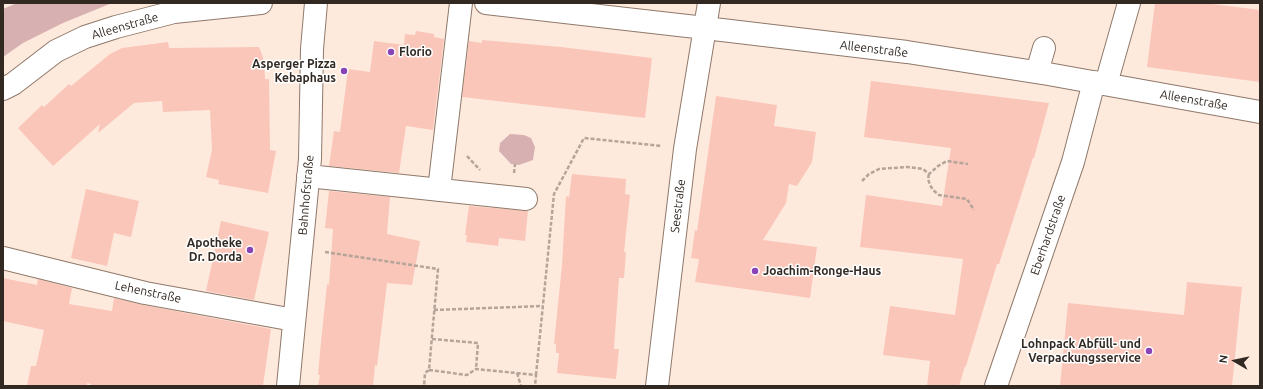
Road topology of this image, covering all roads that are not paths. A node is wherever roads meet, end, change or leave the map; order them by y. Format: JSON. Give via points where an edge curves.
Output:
{"nodes":[{"id":1,"x":261,"y":3,"type":"edge"},
{"id":2,"x":316,"y":3,"type":"edge"},
{"id":3,"x":461,"y":3,"type":"edge"},
{"id":4,"x":486,"y":3,"type":"edge"},
{"id":5,"x":708,"y":3,"type":"edge"},
{"id":6,"x":1129,"y":3,"type":"edge"},
{"id":7,"x":705,"y":28,"type":"junction"},
{"id":8,"x":1044,"y":48,"type":"dead end"},
{"id":9,"x":1037,"y":72,"type":"junction"},
{"id":10,"x":1100,"y":83,"type":"junction"},
{"id":11,"x":3,"y":89,"type":"edge"},
{"id":12,"x":1260,"y":112,"type":"edge"},
{"id":13,"x":308,"y":176,"type":"junction"},
{"id":14,"x":439,"y":190,"type":"junction"},
{"id":15,"x":526,"y":199,"type":"dead end"},
{"id":16,"x":3,"y":258,"type":"edge"},
{"id":17,"x":203,"y":291,"type":"dead end"},
{"id":18,"x":295,"y":315,"type":"junction"},
{"id":19,"x":288,"y":386,"type":"edge"},
{"id":20,"x":657,"y":386,"type":"edge"},
{"id":21,"x":996,"y":386,"type":"edge"}],
"edges":[{"from":1,"to":11,"type":"street","name":"Alleenstraße","via":[[174,12],[85,37],[56,51]]},
{"from":2,"to":13,"type":"street","name":"Bahnhofstraße"},
{"from":3,"to":14,"type":"street"},
{"from":4,"to":7,"type":"street","name":"Alleenstraße"},
{"from":5,"to":7,"type":"street","name":"Seestraße"},
{"from":6,"to":10,"type":"street","name":"Eberhardstraße"},
{"from":7,"to":9,"type":"street","name":"Alleenstraße","via":[[907,52]]},
{"from":7,"to":20,"type":"street","name":"Seestraße","via":[[685,149]]},
{"from":8,"to":9,"type":"street"},
{"from":9,"to":10,"type":"street","name":"Alleenstraße"},
{"from":10,"to":12,"type":"street","name":"Alleenstraße"},
{"from":10,"to":21,"type":"street","name":"Eberhardstraße"},
{"from":13,"to":14,"type":"street"},
{"from":13,"to":18,"type":"street","name":"Bahnhofstraße"},
{"from":14,"to":15,"type":"street"},
{"from":16,"to":18,"type":"street","name":"Lehenstraße","via":[[145,293]]},
{"from":17,"to":18,"type":"street"},
{"from":18,"to":19,"type":"street","name":"Bahnhofstraße"}]}
